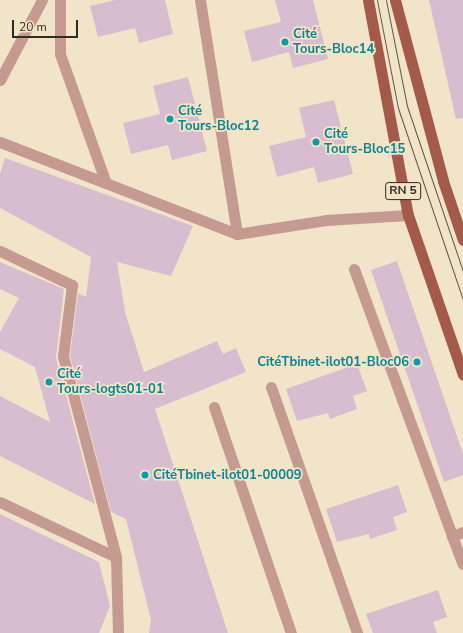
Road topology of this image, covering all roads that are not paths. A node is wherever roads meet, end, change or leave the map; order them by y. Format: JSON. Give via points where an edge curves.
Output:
{"nodes":[{"id":1,"x":42,"y":0,"type":"edge"},
{"id":2,"x":60,"y":0,"type":"edge"},
{"id":3,"x":200,"y":0,"type":"edge"},
{"id":4,"x":368,"y":0,"type":"edge"},
{"id":5,"x":395,"y":0,"type":"edge"},
{"id":6,"x":0,"y":80,"type":"edge"},
{"id":7,"x":0,"y":142,"type":"edge"},
{"id":8,"x":106,"y":183,"type":"junction"},
{"id":9,"x":408,"y":215,"type":"junction"},
{"id":10,"x":237,"y":234,"type":"junction"},
{"id":11,"x":463,"y":240,"type":"edge"},
{"id":12,"x":0,"y":251,"type":"edge"},
{"id":13,"x":354,"y":269,"type":"dead end"},
{"id":14,"x":463,"y":375,"type":"edge"},
{"id":15,"x":270,"y":387,"type":"dead end"},
{"id":16,"x":214,"y":407,"type":"dead end"},
{"id":17,"x":0,"y":502,"type":"edge"},
{"id":18,"x":463,"y":532,"type":"edge"},
{"id":19,"x":452,"y":536,"type":"junction"},
{"id":20,"x":116,"y":557,"type":"junction"},
{"id":21,"x":463,"y":564,"type":"edge"},
{"id":22,"x":118,"y":633,"type":"edge"},
{"id":23,"x":291,"y":633,"type":"edge"},
{"id":24,"x":357,"y":633,"type":"edge"}],
"edges":[{"from":1,"to":6,"type":"street"},
{"from":2,"to":8,"type":"street","via":[[60,54]]},
{"from":3,"to":10,"type":"street"},
{"from":4,"to":9,"type":"main road","number":"RN 5"},
{"from":5,"to":11,"type":"main road","via":[[443,181]]},
{"from":7,"to":8,"type":"street"},
{"from":8,"to":10,"type":"street"},
{"from":9,"to":10,"type":"street","via":[[326,220]]},
{"from":9,"to":14,"type":"main road","number":"RN 5"},
{"from":12,"to":20,"type":"street","via":[[72,285],[63,356]]},
{"from":13,"to":19,"type":"street"},
{"from":15,"to":24,"type":"street"},
{"from":16,"to":23,"type":"street"},
{"from":17,"to":20,"type":"street"},
{"from":18,"to":19,"type":"street"},
{"from":19,"to":21,"type":"street"},
{"from":20,"to":22,"type":"street"}]}
